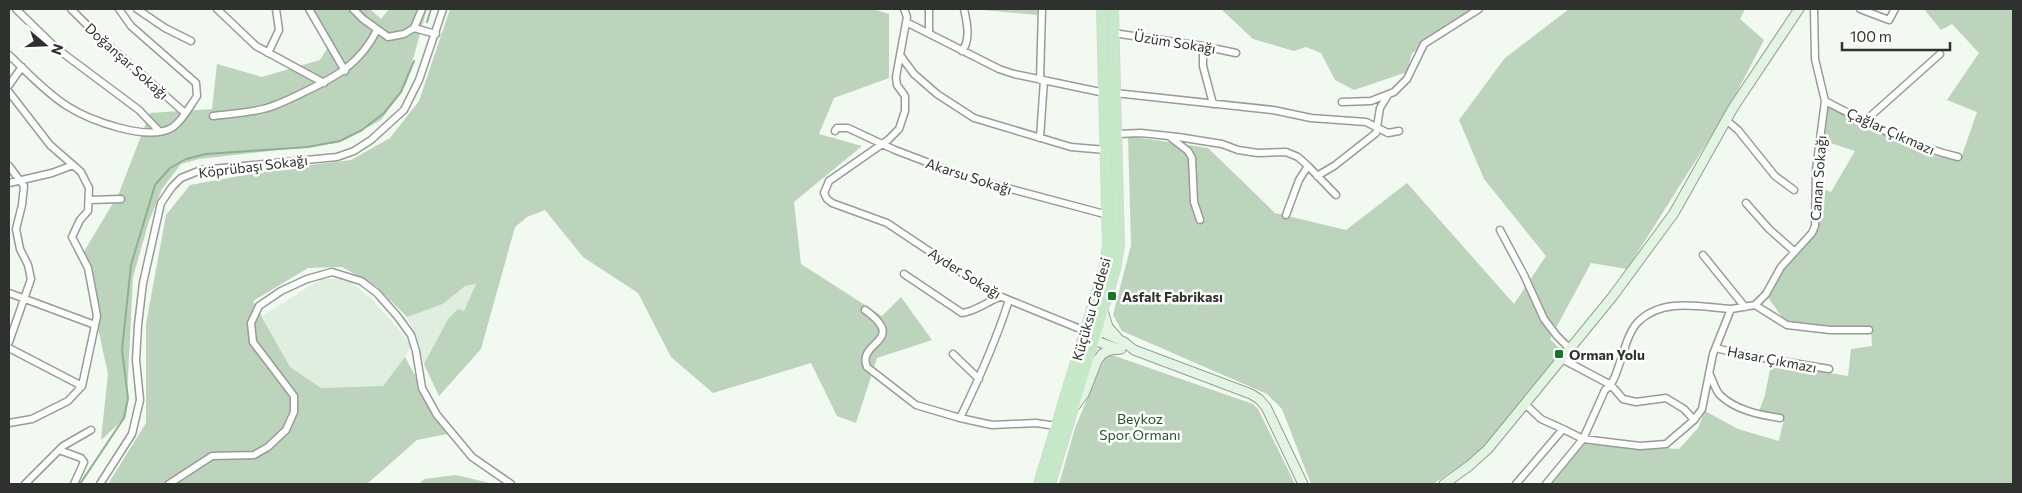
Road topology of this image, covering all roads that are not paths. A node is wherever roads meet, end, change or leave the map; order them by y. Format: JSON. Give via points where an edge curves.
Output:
{"nodes":[{"id":1,"x":18,"y":9,"type":"edge"},
{"id":2,"x":71,"y":9,"type":"edge"},
{"id":3,"x":118,"y":9,"type":"edge"},
{"id":4,"x":137,"y":9,"type":"edge"},
{"id":5,"x":217,"y":9,"type":"edge"},
{"id":6,"x":276,"y":9,"type":"edge"},
{"id":7,"x":309,"y":9,"type":"edge"},
{"id":8,"x":353,"y":9,"type":"edge"},
{"id":9,"x":422,"y":9,"type":"edge"},
{"id":10,"x":443,"y":9,"type":"edge"},
{"id":11,"x":904,"y":9,"type":"edge"},
{"id":12,"x":929,"y":9,"type":"edge"},
{"id":13,"x":964,"y":9,"type":"edge"},
{"id":14,"x":1042,"y":9,"type":"edge"},
{"id":15,"x":1102,"y":9,"type":"edge"},
{"id":16,"x":1112,"y":9,"type":"edge"},
{"id":17,"x":1479,"y":9,"type":"edge"},
{"id":18,"x":1799,"y":9,"type":"edge"},
{"id":19,"x":1814,"y":9,"type":"edge"},
{"id":20,"x":1860,"y":9,"type":"edge"},
{"id":21,"x":1895,"y":9,"type":"edge"},
{"id":22,"x":906,"y":22,"type":"junction"},
{"id":23,"x":414,"y":28,"type":"junction"},
{"id":24,"x":377,"y":30,"type":"junction"},
{"id":25,"x":1113,"y":33,"type":"junction"},
{"id":26,"x":436,"y":34,"type":"junction"},
{"id":27,"x":929,"y":34,"type":"junction"},
{"id":28,"x":191,"y":41,"type":"dead end"},
{"id":29,"x":1203,"y":46,"type":"junction"},
{"id":30,"x":962,"y":51,"type":"junction"},
{"id":31,"x":1236,"y":53,"type":"dead end"},
{"id":32,"x":268,"y":54,"type":"junction"},
{"id":33,"x":1940,"y":54,"type":"dead end"},
{"id":34,"x":9,"y":55,"type":"edge"},
{"id":35,"x":900,"y":55,"type":"junction"},
{"id":36,"x":22,"y":67,"type":"junction"},
{"id":37,"x":345,"y":71,"type":"junction"},
{"id":38,"x":1042,"y":80,"type":"junction"},
{"id":39,"x":324,"y":83,"type":"junction"},
{"id":40,"x":9,"y":85,"type":"edge"},
{"id":41,"x":9,"y":92,"type":"edge"},
{"id":42,"x":1110,"y":93,"type":"junction"},
{"id":43,"x":1388,"y":95,"type":"junction"},
{"id":44,"x":1825,"y":101,"type":"junction"},
{"id":45,"x":1342,"y":102,"type":"dead end"},
{"id":46,"x":17,"y":104,"type":"junction"},
{"id":47,"x":1213,"y":104,"type":"junction"},
{"id":48,"x":9,"y":108,"type":"edge"},
{"id":49,"x":185,"y":112,"type":"junction"},
{"id":50,"x":213,"y":116,"type":"dead end"},
{"id":51,"x":1726,"y":120,"type":"junction"},
{"id":52,"x":1865,"y":122,"type":"junction"},
{"id":53,"x":1376,"y":126,"type":"junction"},
{"id":54,"x":835,"y":131,"type":"dead end"},
{"id":55,"x":159,"y":132,"type":"junction"},
{"id":56,"x":1400,"y":132,"type":"dead end"},
{"id":57,"x":1106,"y":134,"type":"junction"},
{"id":58,"x":1117,"y":134,"type":"junction"},
{"id":59,"x":1169,"y":136,"type":"junction"},
{"id":60,"x":1040,"y":138,"type":"junction"},
{"id":61,"x":882,"y":143,"type":"junction"},
{"id":62,"x":1117,"y":149,"type":"junction"},
{"id":63,"x":1106,"y":150,"type":"junction"},
{"id":64,"x":1958,"y":157,"type":"dead end"},
{"id":65,"x":73,"y":165,"type":"junction"},
{"id":66,"x":9,"y":166,"type":"edge"},
{"id":67,"x":1308,"y":166,"type":"junction"},
{"id":68,"x":1317,"y":176,"type":"junction"},
{"id":69,"x":22,"y":181,"type":"junction"},
{"id":70,"x":9,"y":183,"type":"edge"},
{"id":71,"x":1794,"y":190,"type":"dead end"},
{"id":72,"x":1336,"y":194,"type":"dead end"},
{"id":73,"x":89,"y":200,"type":"junction"},
{"id":74,"x":121,"y":200,"type":"dead end"},
{"id":75,"x":1746,"y":203,"type":"dead end"},
{"id":76,"x":1108,"y":215,"type":"junction"},
{"id":77,"x":1286,"y":215,"type":"dead end"},
{"id":78,"x":1200,"y":220,"type":"dead end"},
{"id":79,"x":1500,"y":230,"type":"dead end"},
{"id":80,"x":1795,"y":252,"type":"junction"},
{"id":81,"x":1704,"y":255,"type":"dead end"},
{"id":82,"x":904,"y":274,"type":"dead end"},
{"id":83,"x":9,"y":293,"type":"edge"},
{"id":84,"x":1000,"y":297,"type":"junction"},
{"id":85,"x":25,"y":299,"type":"junction"},
{"id":86,"x":1009,"y":300,"type":"junction"},
{"id":87,"x":1755,"y":304,"type":"junction"},
{"id":88,"x":1745,"y":306,"type":"junction"},
{"id":89,"x":1103,"y":309,"type":"junction"},
{"id":90,"x":865,"y":310,"type":"dead end"},
{"id":91,"x":1731,"y":310,"type":"junction"},
{"id":92,"x":95,"y":325,"type":"junction"},
{"id":93,"x":1869,"y":330,"type":"dead end"},
{"id":94,"x":1090,"y":333,"type":"junction"},
{"id":95,"x":9,"y":342,"type":"edge"},
{"id":96,"x":1122,"y":345,"type":"junction"},
{"id":97,"x":9,"y":348,"type":"edge"},
{"id":98,"x":1570,"y":348,"type":"junction"},
{"id":99,"x":1716,"y":348,"type":"junction"},
{"id":100,"x":953,"y":354,"type":"dead end"},
{"id":101,"x":1562,"y":359,"type":"junction"},
{"id":102,"x":1829,"y":369,"type":"dead end"},
{"id":103,"x":1710,"y":373,"type":"junction"},
{"id":104,"x":979,"y":379,"type":"junction"},
{"id":105,"x":1611,"y":385,"type":"junction"},
{"id":106,"x":82,"y":386,"type":"junction"},
{"id":107,"x":1525,"y":404,"type":"junction"},
{"id":108,"x":1073,"y":408,"type":"junction"},
{"id":109,"x":960,"y":418,"type":"junction"},
{"id":110,"x":1780,"y":418,"type":"dead end"},
{"id":111,"x":1694,"y":420,"type":"junction"},
{"id":112,"x":9,"y":423,"type":"edge"},
{"id":113,"x":1056,"y":426,"type":"junction"},
{"id":114,"x":92,"y":430,"type":"dead end"},
{"id":115,"x":1563,"y":430,"type":"junction"},
{"id":116,"x":1583,"y":439,"type":"junction"},
{"id":117,"x":60,"y":450,"type":"junction"},
{"id":118,"x":1049,"y":470,"type":"junction"},
{"id":119,"x":25,"y":484,"type":"edge"},
{"id":120,"x":74,"y":484,"type":"edge"},
{"id":121,"x":100,"y":484,"type":"edge"},
{"id":122,"x":169,"y":484,"type":"edge"},
{"id":123,"x":511,"y":484,"type":"edge"},
{"id":124,"x":1038,"y":484,"type":"edge"},
{"id":125,"x":1050,"y":484,"type":"edge"},
{"id":126,"x":1303,"y":484,"type":"edge"},
{"id":127,"x":1444,"y":484,"type":"edge"},
{"id":128,"x":1516,"y":484,"type":"edge"},
{"id":129,"x":1546,"y":484,"type":"edge"}],
"edges":[{"from":1,"to":55,"type":"street","via":[[56,48],[139,110]]},
{"from":2,"to":49,"type":"street","name":"Doğanşar Sokağı"},
{"from":3,"to":49,"type":"street","via":[[131,26],[196,83],[196,96]]},
{"from":4,"to":28,"type":"street"},
{"from":5,"to":32,"type":"street"},
{"from":6,"to":32,"type":"street","via":[[279,30]]},
{"from":7,"to":37,"type":"street"},
{"from":8,"to":24,"type":"street"},
{"from":9,"to":23,"type":"street"},
{"from":10,"to":26,"type":"street","name":"Köprübaşı Sokağı"},
{"from":11,"to":22,"type":"street"},
{"from":12,"to":27,"type":"street"},
{"from":13,"to":30,"type":"street","via":[[968,32]]},
{"from":14,"to":38,"type":"street"},
{"from":15,"to":42,"type":"main road","name":"Küçüksu Caddesi"},
{"from":16,"to":25,"type":"main road","name":"Küçüksu Caddesi"},
{"from":17,"to":43,"type":"street","via":[[1424,44],[1407,79]]},
{"from":18,"to":51,"type":"street"},
{"from":19,"to":44,"type":"street","name":"Canan Sokağı","via":[[1815,58]]},
{"from":20,"to":21,"type":"street","via":[[1889,20]]},
{"from":22,"to":27,"type":"street"},
{"from":22,"to":35,"type":"street"},
{"from":23,"to":24,"type":"street","via":[[388,37]]},
{"from":23,"to":26,"type":"street"},
{"from":24,"to":37,"type":"street","via":[[370,44]]},
{"from":25,"to":29,"type":"street","name":"Üzüm Sokağı"},
{"from":25,"to":42,"type":"main road","name":"Küçüksu Caddesi"},
{"from":26,"to":121,"type":"street","name":"Köprübaşı Sokağı","via":[[420,80],[404,110],[354,152],[337,157],[201,170],[181,178],[172,187],[161,203],[143,283],[136,360],[140,400],[132,434]]},
{"from":27,"to":30,"type":"street"},
{"from":29,"to":31,"type":"street","name":"Üzüm Sokağı"},
{"from":29,"to":47,"type":"street","via":[[1203,66]]},
{"from":30,"to":38,"type":"street","via":[[999,69]]},
{"from":32,"to":39,"type":"street"},
{"from":33,"to":52,"type":"street"},
{"from":34,"to":36,"type":"street"},
{"from":35,"to":60,"type":"street","via":[[914,74],[954,107],[974,118]]},
{"from":35,"to":61,"type":"street","via":[[896,77],[897,85],[905,96],[903,121],[899,129]]},
{"from":36,"to":40,"type":"street"},
{"from":36,"to":55,"type":"street","via":[[67,106],[118,129]]},
{"from":37,"to":39,"type":"street"},
{"from":38,"to":42,"type":"street"},
{"from":38,"to":60,"type":"street"},
{"from":39,"to":50,"type":"street","via":[[263,109]]},
{"from":41,"to":46,"type":"street"},
{"from":42,"to":47,"type":"street"},
{"from":42,"to":57,"type":"main road","name":"Küçüksu Caddesi"},
{"from":42,"to":58,"type":"main road","name":"Küçüksu Caddesi"},
{"from":43,"to":45,"type":"street","via":[[1371,101]]},
{"from":43,"to":53,"type":"street","via":[[1380,108]]},
{"from":44,"to":52,"type":"street","name":"Çağlar Çıkmazı"},
{"from":44,"to":80,"type":"street","name":"Canan Sokağı","via":[[1816,170],[1815,226]]},
{"from":46,"to":48,"type":"street"},
{"from":46,"to":65,"type":"street","via":[[50,145]]},
{"from":47,"to":53,"type":"street","via":[[1366,122]]},
{"from":49,"to":55,"type":"street","via":[[172,127]]},
{"from":51,"to":71,"type":"street","via":[[1775,176]]},
{"from":51,"to":98,"type":"street","via":[[1674,213]]},
{"from":52,"to":64,"type":"street","name":"Çağlar Çıkmazı","via":[[1929,150]]},
{"from":53,"to":56,"type":"street","via":[[1388,133]]},
{"from":53,"to":68,"type":"street","via":[[1376,133]]},
{"from":54,"to":61,"type":"street","name":"Akarsu Sokağı","via":[[836,128],[848,128]]},
{"from":57,"to":58,"type":"main road"},
{"from":57,"to":63,"type":"main road","name":"Küçüksu Caddesi"},
{"from":58,"to":59,"type":"street"},
{"from":58,"to":62,"type":"main road","name":"Küçüksu Caddesi"},
{"from":59,"to":67,"type":"street","via":[[1258,153],[1286,152]]},
{"from":59,"to":78,"type":"street","via":[[1192,158],[1194,202]]},
{"from":60,"to":63,"type":"street","via":[[1071,147]]},
{"from":61,"to":76,"type":"street","name":"Akarsu Sokağı","via":[[966,177]]},
{"from":61,"to":84,"type":"street","name":"Ayder Sokağı","via":[[829,181],[824,193],[826,199],[888,223],[965,277]]},
{"from":62,"to":63,"type":"main road"},
{"from":62,"to":89,"type":"main road","name":"Küçüksu Caddesi","via":[[1119,246]]},
{"from":63,"to":76,"type":"main road","name":"Küçüksu Caddesi"},
{"from":65,"to":69,"type":"street"},
{"from":65,"to":73,"type":"street","via":[[81,172],[89,188]]},
{"from":66,"to":69,"type":"street"},
{"from":67,"to":68,"type":"street"},
{"from":67,"to":77,"type":"street"},
{"from":68,"to":72,"type":"street"},
{"from":69,"to":70,"type":"street"},
{"from":69,"to":85,"type":"street","via":[[22,205],[16,229],[31,279]]},
{"from":73,"to":74,"type":"street"},
{"from":73,"to":92,"type":"street","via":[[88,212],[72,237],[88,268],[97,316]]},
{"from":75,"to":80,"type":"street","via":[[1769,230]]},
{"from":76,"to":94,"type":"main road","name":"Küçüksu Caddesi","via":[[1108,245],[1101,279],[1104,288]]},
{"from":79,"to":98,"type":"street","via":[[1544,318]]},
{"from":80,"to":87,"type":"street","name":"Canan Sokağı","via":[[1781,267],[1766,294]]},
{"from":81,"to":88,"type":"street"},
{"from":82,"to":84,"type":"street","via":[[962,313]]},
{"from":83,"to":85,"type":"street"},
{"from":84,"to":86,"type":"street","name":"Ayder Sokağı"},
{"from":85,"to":92,"type":"street"},
{"from":85,"to":95,"type":"street"},
{"from":86,"to":94,"type":"street","name":"Ayder Sokağı"},
{"from":86,"to":104,"type":"street"},
{"from":87,"to":88,"type":"street"},
{"from":87,"to":93,"type":"street","via":[[1787,325]]},
{"from":88,"to":91,"type":"street"},
{"from":89,"to":94,"type":"main road","name":"Küçüksu Caddesi"},
{"from":89,"to":96,"type":"street","via":[[1111,332]]},
{"from":90,"to":109,"type":"street","via":[[879,320],[883,329],[882,336],[868,351],[867,367],[916,405]]},
{"from":91,"to":99,"type":"street"},
{"from":91,"to":105,"type":"street","via":[[1672,305],[1650,313],[1638,323]]},
{"from":92,"to":106,"type":"street"},
{"from":94,"to":96,"type":"street","via":[[1102,332]]},
{"from":94,"to":108,"type":"main road","name":"Küçüksu Caddesi"},
{"from":94,"to":113,"type":"main road","name":"Küçüksu Caddesi"},
{"from":96,"to":108,"type":"street","via":[[1102,354],[1084,394]]},
{"from":96,"to":126,"type":"street","via":[[1259,399],[1266,407]]},
{"from":97,"to":106,"type":"street"},
{"from":98,"to":101,"type":"street"},
{"from":99,"to":102,"type":"street","name":"Hasar Çıkmazı"},
{"from":99,"to":103,"type":"street"},
{"from":100,"to":104,"type":"street"},
{"from":101,"to":105,"type":"street"},
{"from":101,"to":107,"type":"street"},
{"from":103,"to":110,"type":"street","via":[[1720,394],[1734,405]]},
{"from":103,"to":111,"type":"street","via":[[1702,409]]},
{"from":104,"to":109,"type":"street"},
{"from":105,"to":111,"type":"street","via":[[1623,399],[1636,402],[1666,398]]},
{"from":105,"to":116,"type":"street","via":[[1605,390]]},
{"from":106,"to":112,"type":"street","via":[[68,401],[39,416]]},
{"from":107,"to":115,"type":"street","via":[[1541,420]]},
{"from":107,"to":127,"type":"street","via":[[1488,449]]},
{"from":108,"to":118,"type":"main road","name":"Küçüksu Caddesi"},
{"from":109,"to":113,"type":"street","via":[[992,425],[1036,423]]},
{"from":111,"to":116,"type":"street","via":[[1666,444],[1640,446]]},
{"from":113,"to":118,"type":"main road","name":"Küçüksu Caddesi"},
{"from":114,"to":117,"type":"street"},
{"from":115,"to":116,"type":"street"},
{"from":115,"to":128,"type":"street"},
{"from":116,"to":129,"type":"street"},
{"from":117,"to":119,"type":"street"},
{"from":117,"to":120,"type":"street","via":[[84,462]]},
{"from":118,"to":124,"type":"main road","name":"Küçüksu Caddesi"},
{"from":118,"to":125,"type":"main road","name":"Küçüksu Caddesi"},
{"from":122,"to":123,"type":"street","via":[[212,456],[254,455],[268,448],[286,430],[294,412],[294,396],[253,342],[251,323],[259,306],[281,291],[307,278],[332,272],[361,281],[398,317],[411,335],[422,388],[437,415],[472,457]]}]}
